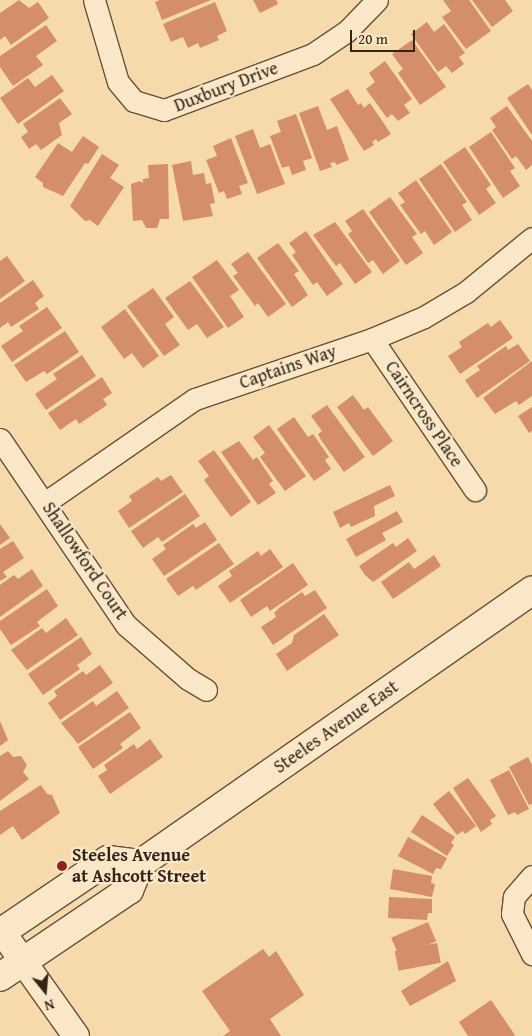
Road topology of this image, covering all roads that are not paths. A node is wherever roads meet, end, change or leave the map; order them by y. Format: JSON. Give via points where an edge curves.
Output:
{"nodes":[{"id":1,"x":94,"y":0,"type":"edge"},
{"id":2,"x":377,"y":0,"type":"edge"},
{"id":3,"x":532,"y":238,"type":"edge"},
{"id":4,"x":372,"y":339,"type":"junction"},
{"id":5,"x":0,"y":439,"type":"edge"},
{"id":6,"x":476,"y":490,"type":"dead end"},
{"id":7,"x":46,"y":502,"type":"junction"},
{"id":8,"x":532,"y":591,"type":"edge"},
{"id":9,"x":206,"y":690,"type":"dead end"},
{"id":10,"x":140,"y":864,"type":"junction"},
{"id":11,"x":532,"y":876,"type":"edge"},
{"id":12,"x":1,"y":931,"type":"edge"},
{"id":13,"x":532,"y":954,"type":"edge"},
{"id":14,"x":23,"y":961,"type":"junction"},
{"id":15,"x":0,"y":977,"type":"edge"},
{"id":16,"x":76,"y":1036,"type":"edge"}],
"edges":[{"from":1,"to":2,"type":"street","name":"Duxbury Drive","via":[[118,82],[127,95],[142,106],[164,110],[313,54],[347,31]]},
{"from":3,"to":4,"type":"street","name":"Captains Way","via":[[466,292],[424,318]]},
{"from":4,"to":6,"type":"street","name":"Cairncross Place"},
{"from":4,"to":7,"type":"street","name":"Captains Way","via":[[195,399]]},
{"from":5,"to":7,"type":"street","name":"Shallowford Court"},
{"from":7,"to":9,"type":"street","name":"Shallowford Court","via":[[126,625],[188,679]]},
{"from":8,"to":10,"type":"main road","name":"Steeles Avenue East"},
{"from":10,"to":12,"type":"main road","via":[[108,860]]},
{"from":10,"to":14,"type":"main road","via":[[129,890]]},
{"from":11,"to":13,"type":"street","via":[[514,897],[512,914]]},
{"from":12,"to":14,"type":"street"},
{"from":14,"to":15,"type":"main road"},
{"from":14,"to":16,"type":"street"}]}
